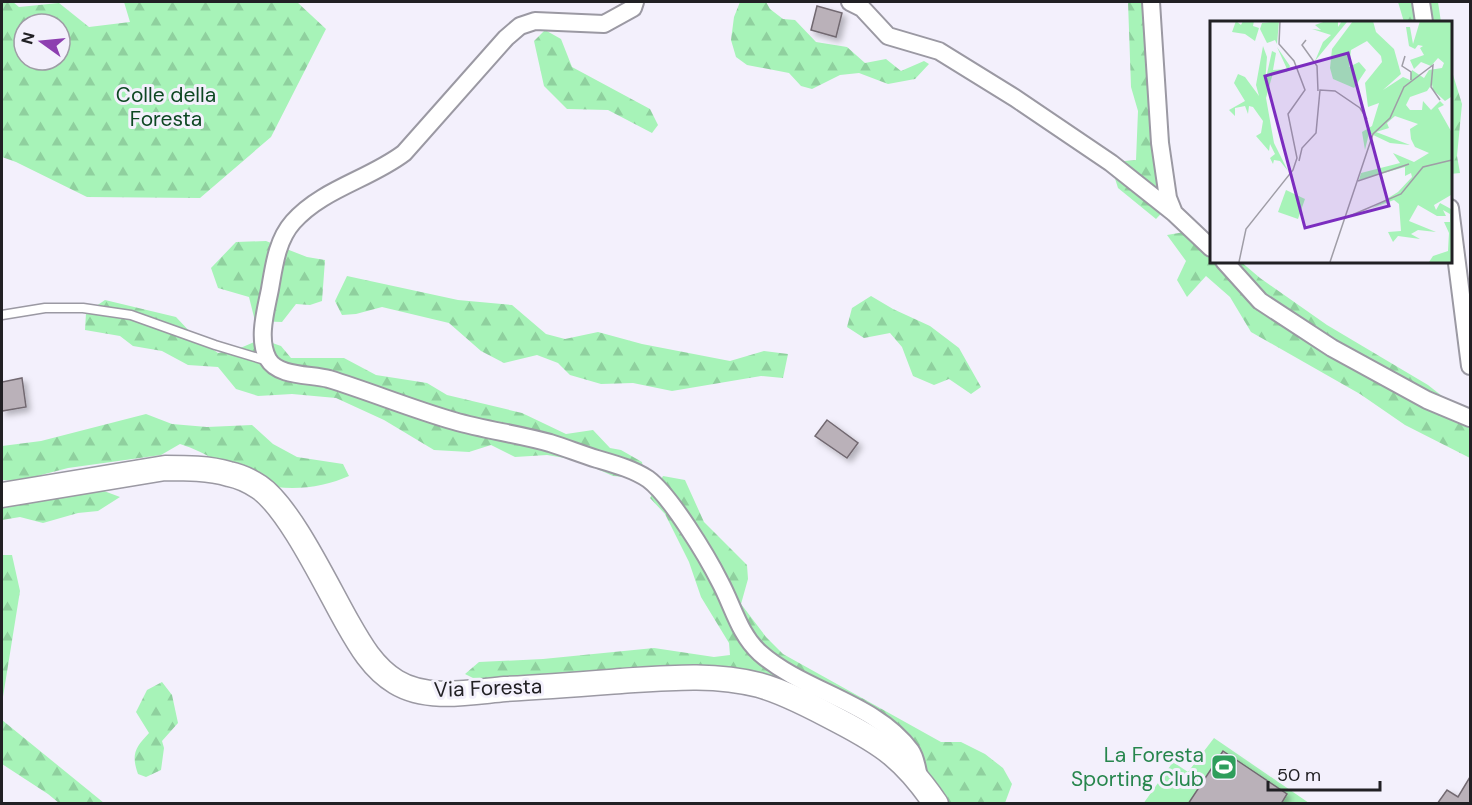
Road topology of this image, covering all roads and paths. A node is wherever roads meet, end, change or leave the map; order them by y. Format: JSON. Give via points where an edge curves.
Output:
{"nodes":[{"id":1,"x":635,"y":2,"type":"edge"},
{"id":2,"x":850,"y":2,"type":"edge"},
{"id":3,"x":1151,"y":2,"type":"edge"},
{"id":4,"x":1421,"y":2,"type":"edge"},
{"id":5,"x":1424,"y":21,"type":"edge"},
{"id":6,"x":1174,"y":213,"type":"junction"},
{"id":7,"x":1451,"y":223,"type":"edge"},
{"id":8,"x":1210,"y":247,"type":"edge"},
{"id":9,"x":1225,"y":262,"type":"edge"},
{"id":10,"x":2,"y":315,"type":"edge"},
{"id":11,"x":269,"y":361,"type":"junction"},
{"id":12,"x":1470,"y":366,"type":"edge"},
{"id":13,"x":1470,"y":418,"type":"edge"},
{"id":14,"x":2,"y":495,"type":"edge"},
{"id":15,"x":920,"y":781,"type":"junction"},
{"id":16,"x":936,"y":804,"type":"edge"}],
"edges":[{"from":1,"to":11,"type":"street","via":[[633,8],[604,24],[535,21],[520,26],[404,153],[306,210],[282,239],[273,273],[264,318],[263,344]]},
{"from":2,"to":6,"type":"street","via":[[862,8],[888,36],[939,51],[1015,98],[1111,163]]},
{"from":3,"to":6,"type":"street","via":[[1160,142]]},
{"from":4,"to":5,"type":"street"},
{"from":6,"to":8,"type":"street"},
{"from":7,"to":12,"type":"street"},
{"from":9,"to":13,"type":"street","via":[[1260,301],[1332,348],[1427,400]]},
{"from":10,"to":11,"type":"lane","via":[[45,308],[83,308],[131,315]]},
{"from":11,"to":15,"type":"street","via":[[282,370],[326,378],[453,421],[549,443],[646,478],[661,491],[693,537],[748,640],[781,669],[866,712],[893,734],[912,753]]},
{"from":14,"to":15,"type":"main road","name":"Via Foresta","via":[[165,468],[228,473],[260,488],[275,502],[358,642],[385,675],[399,684],[415,690],[452,693],[669,678],[718,679],[759,686],[870,737],[895,754]]},
{"from":15,"to":16,"type":"main road","name":"Via Foresta"}]}
